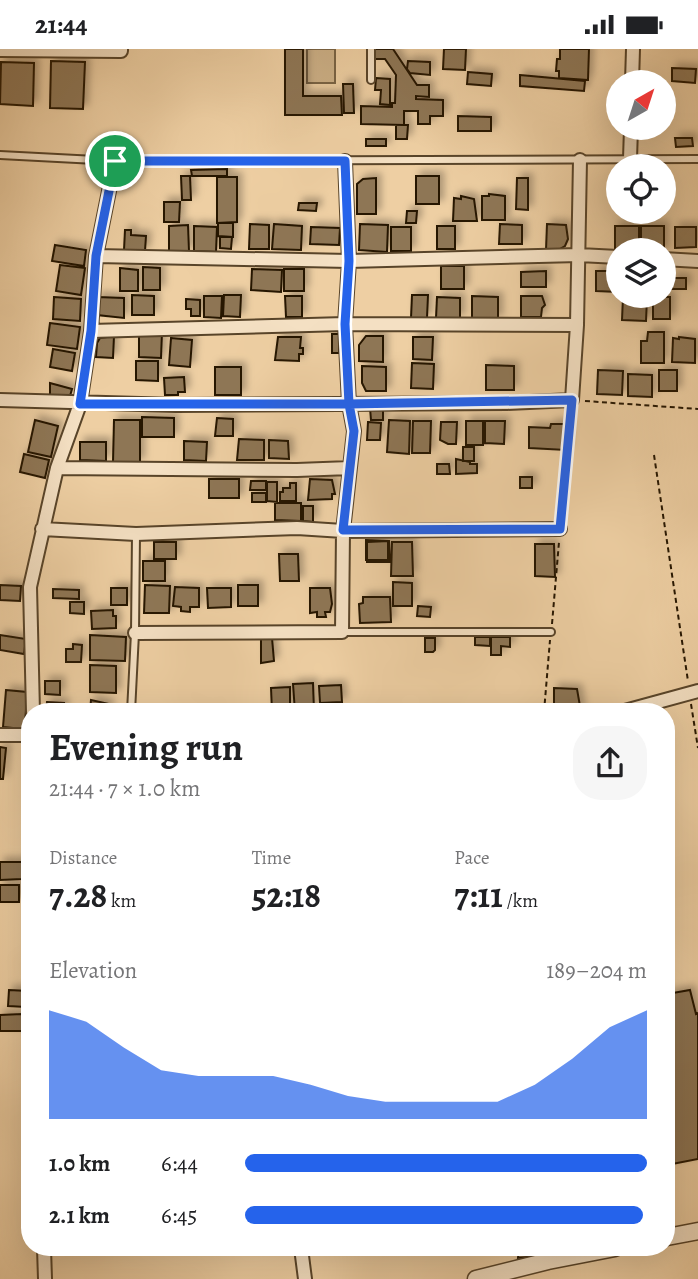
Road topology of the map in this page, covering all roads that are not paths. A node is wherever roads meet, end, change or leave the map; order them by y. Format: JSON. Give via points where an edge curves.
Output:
{"nodes":[{"id":1,"x":121,"y":49,"type":"edge"},
{"id":2,"x":371,"y":49,"type":"edge"},
{"id":3,"x":633,"y":49,"type":"edge"},
{"id":4,"x":0,"y":50,"type":"edge"},
{"id":5,"x":632,"y":70,"type":"edge"},
{"id":6,"x":371,"y":80,"type":"dead end"},
{"id":7,"x":0,"y":155,"type":"edge"},
{"id":8,"x":580,"y":159,"type":"junction"},
{"id":9,"x":606,"y":159,"type":"edge"},
{"id":10,"x":676,"y":159,"type":"edge"},
{"id":11,"x":698,"y":159,"type":"edge"},
{"id":12,"x":115,"y":161,"type":"junction"},
{"id":13,"x":345,"y":161,"type":"junction"},
{"id":14,"x":579,"y":255,"type":"junction"},
{"id":15,"x":96,"y":256,"type":"junction"},
{"id":16,"x":606,"y":256,"type":"edge"},
{"id":17,"x":676,"y":260,"type":"edge"},
{"id":18,"x":349,"y":261,"type":"junction"},
{"id":19,"x":698,"y":261,"type":"edge"},
{"id":20,"x":345,"y":324,"type":"junction"},
{"id":21,"x":577,"y":325,"type":"junction"},
{"id":22,"x":91,"y":331,"type":"junction"},
{"id":23,"x":0,"y":400,"type":"edge"},
{"id":24,"x":80,"y":404,"type":"junction"},
{"id":25,"x":349,"y":404,"type":"junction"},
{"id":26,"x":57,"y":468,"type":"junction"},
{"id":27,"x":350,"y":468,"type":"junction"},
{"id":28,"x":42,"y":529,"type":"junction"},
{"id":29,"x":560,"y":529,"type":"road end"},
{"id":30,"x":343,"y":530,"type":"junction"},
{"id":31,"x":136,"y":534,"type":"junction"},
{"id":32,"x":342,"y":632,"type":"junction"},
{"id":33,"x":551,"y":632,"type":"road end"},
{"id":34,"x":135,"y":633,"type":"junction"},
{"id":35,"x":694,"y":692,"type":"edge"},
{"id":36,"x":33,"y":703,"type":"edge"},
{"id":37,"x":131,"y":703,"type":"edge"},
{"id":38,"x":654,"y":703,"type":"edge"},
{"id":39,"x":0,"y":735,"type":"edge"},
{"id":40,"x":21,"y":735,"type":"edge"},
{"id":41,"x":698,"y":1231,"type":"edge"},
{"id":42,"x":675,"y":1235,"type":"edge"},
{"id":43,"x":44,"y":1256,"type":"edge"},
{"id":44,"x":303,"y":1256,"type":"edge"},
{"id":45,"x":574,"y":1256,"type":"edge"},
{"id":46,"x":45,"y":1279,"type":"edge"},
{"id":47,"x":305,"y":1279,"type":"edge"},
{"id":48,"x":476,"y":1279,"type":"edge"}],
"edges":[{"from":1,"to":4,"type":"street"},
{"from":2,"to":6,"type":"lane"},
{"from":3,"to":5,"type":"street"},
{"from":7,"to":12,"type":"lane"},
{"from":8,"to":9,"type":"lane"},
{"from":8,"to":13,"type":"lane"},
{"from":8,"to":14,"type":"street"},
{"from":10,"to":11,"type":"lane"},
{"from":12,"to":13,"type":"lane"},
{"from":12,"to":15,"type":"street"},
{"from":13,"to":18,"type":"street"},
{"from":14,"to":16,"type":"street"},
{"from":14,"to":18,"type":"street"},
{"from":14,"to":21,"type":"street"},
{"from":15,"to":18,"type":"street"},
{"from":15,"to":22,"type":"street"},
{"from":17,"to":19,"type":"street"},
{"from":18,"to":20,"type":"street"},
{"from":20,"to":21,"type":"street"},
{"from":20,"to":22,"type":"street"},
{"from":20,"to":25,"type":"street"},
{"from":21,"to":25,"type":"street","via":[[572,400]]},
{"from":22,"to":24,"type":"street"},
{"from":23,"to":24,"type":"street"},
{"from":24,"to":25,"type":"street"},
{"from":24,"to":26,"type":"street"},
{"from":25,"to":27,"type":"street","via":[[354,431]]},
{"from":26,"to":27,"type":"street"},
{"from":26,"to":28,"type":"street"},
{"from":27,"to":30,"type":"street"},
{"from":28,"to":31,"type":"street"},
{"from":28,"to":36,"type":"street","via":[[30,587]]},
{"from":29,"to":30,"type":"street"},
{"from":30,"to":31,"type":"street"},
{"from":30,"to":32,"type":"street"},
{"from":31,"to":34,"type":"lane"},
{"from":32,"to":33,"type":"lane"},
{"from":32,"to":34,"type":"street"},
{"from":34,"to":37,"type":"lane"},
{"from":35,"to":38,"type":"street"},
{"from":39,"to":40,"type":"street"},
{"from":41,"to":42,"type":"street"},
{"from":43,"to":46,"type":"street"},
{"from":44,"to":47,"type":"street"},
{"from":45,"to":48,"type":"street"}]}
